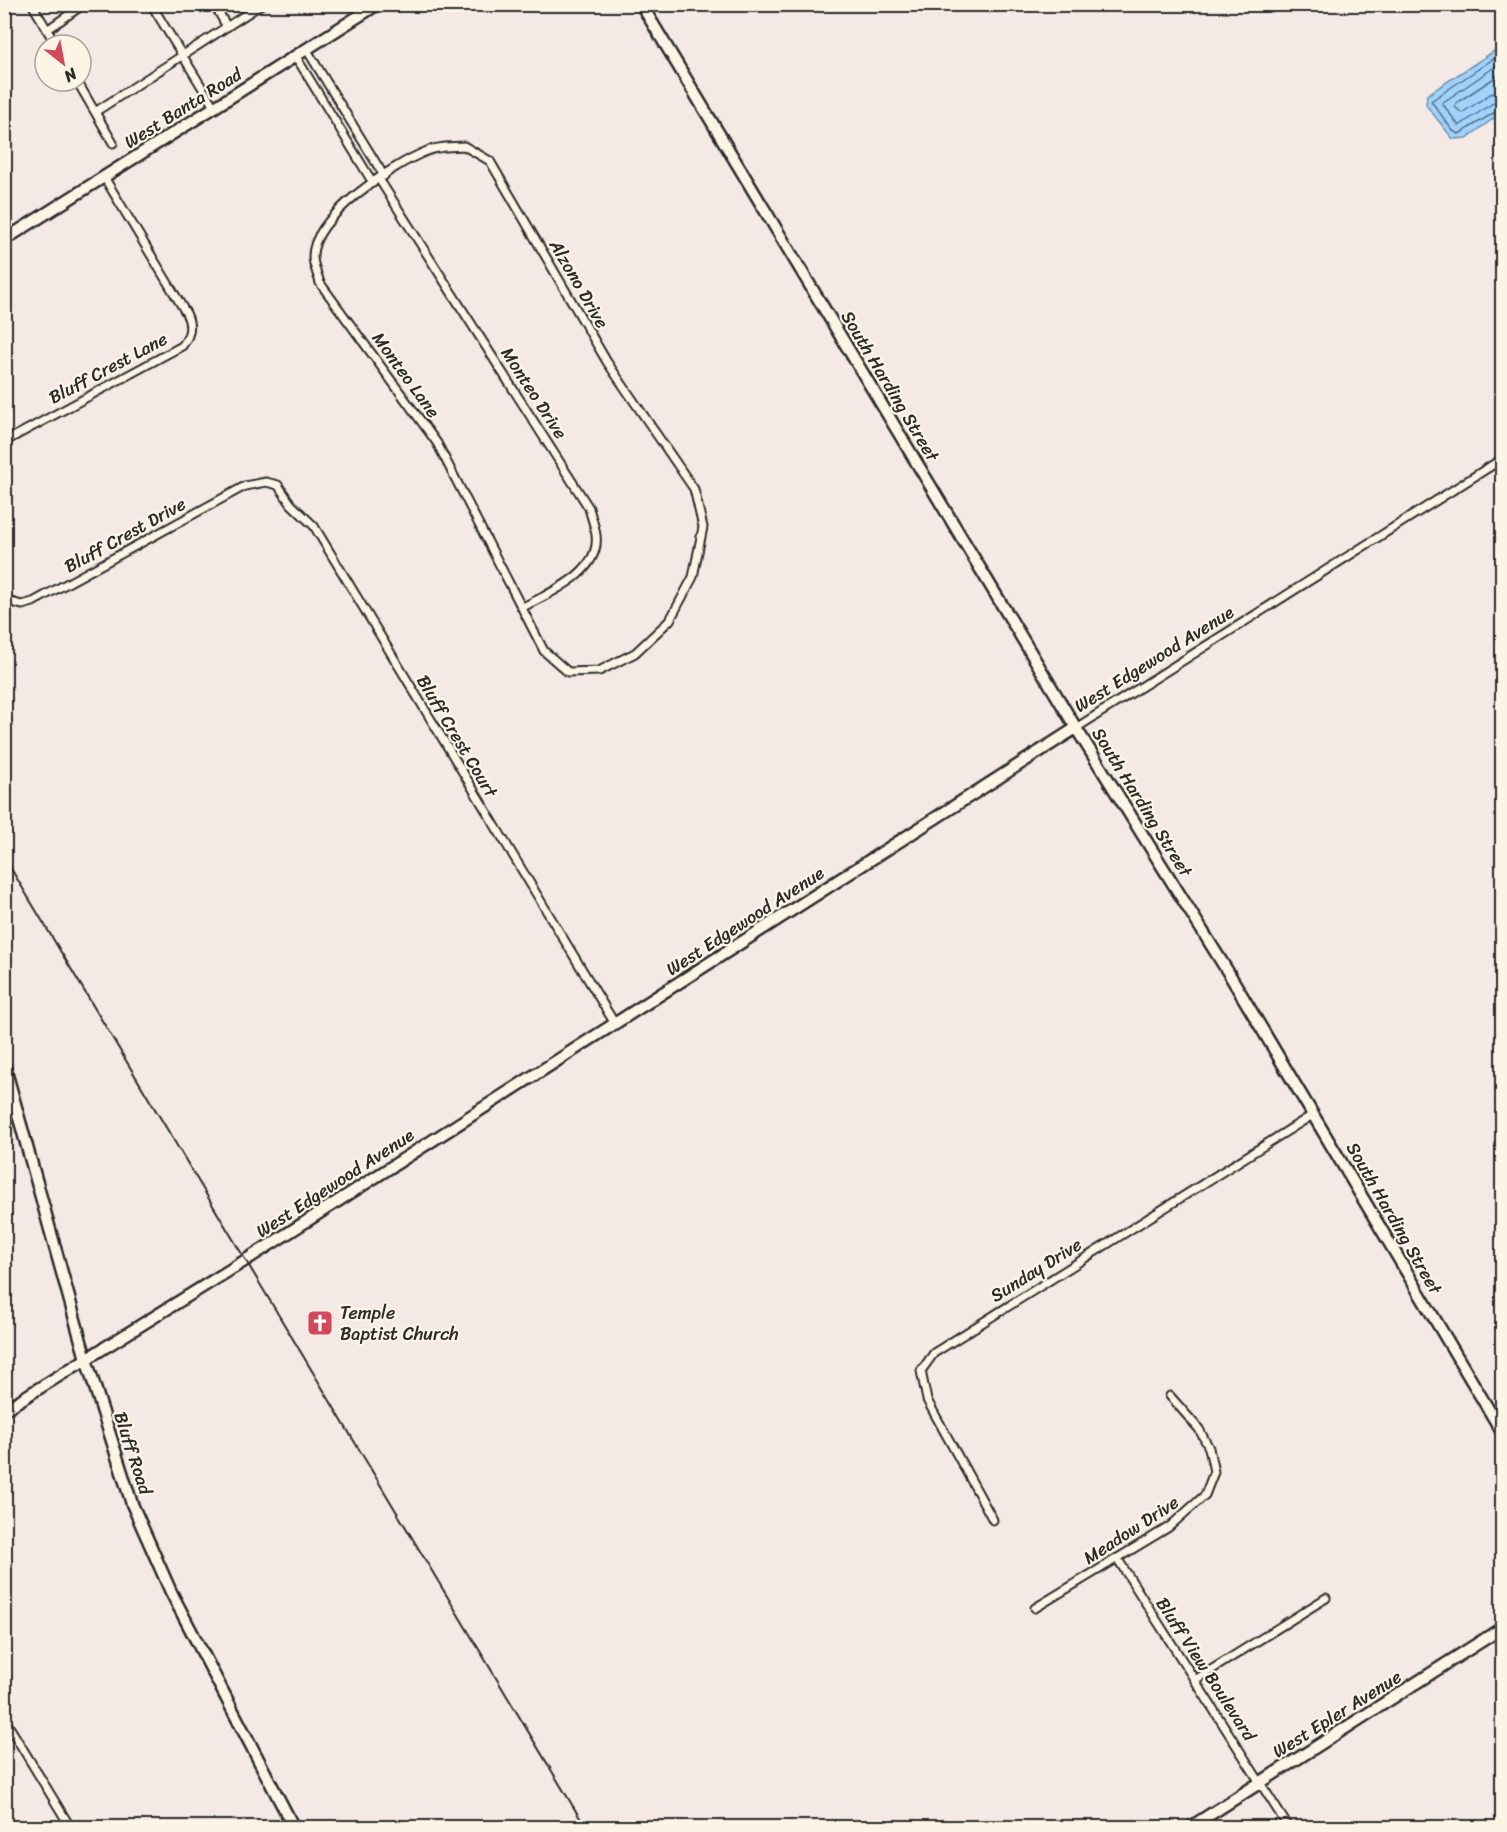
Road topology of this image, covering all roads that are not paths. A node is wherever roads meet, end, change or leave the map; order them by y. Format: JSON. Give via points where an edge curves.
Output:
{"nodes":[{"id":1,"x":32,"y":4,"type":"edge"},
{"id":2,"x":84,"y":4,"type":"edge"},
{"id":3,"x":151,"y":4,"type":"edge"},
{"id":4,"x":214,"y":4,"type":"edge"},
{"id":5,"x":262,"y":4,"type":"edge"},
{"id":6,"x":378,"y":4,"type":"edge"},
{"id":7,"x":641,"y":4,"type":"edge"},
{"id":8,"x":227,"y":27,"type":"junction"},
{"id":9,"x":47,"y":30,"type":"junction"},
{"id":10,"x":49,"y":33,"type":"edge"},
{"id":11,"x":307,"y":50,"type":"junction"},
{"id":12,"x":184,"y":56,"type":"junction"},
{"id":13,"x":296,"y":57,"type":"junction"},
{"id":14,"x":84,"y":93,"type":"edge"},
{"id":15,"x":214,"y":107,"type":"junction"},
{"id":16,"x":95,"y":112,"type":"junction"},
{"id":17,"x":113,"y":143,"type":"dead end"},
{"id":18,"x":104,"y":177,"type":"junction"},
{"id":19,"x":379,"y":179,"type":"junction"},
{"id":20,"x":4,"y":240,"type":"edge"},
{"id":21,"x":4,"y":442,"type":"edge"},
{"id":22,"x":1503,"y":459,"type":"edge"},
{"id":23,"x":259,"y":482,"type":"joint"},
{"id":24,"x":703,"y":527,"type":"joint"},
{"id":25,"x":4,"y":600,"type":"edge"},
{"id":26,"x":523,"y":607,"type":"junction"},
{"id":27,"x":1076,"y":728,"type":"junction"},
{"id":28,"x":615,"y":1024,"type":"junction"},
{"id":29,"x":4,"y":1064,"type":"edge"},
{"id":30,"x":1314,"y":1114,"type":"junction"},
{"id":31,"x":86,"y":1359,"type":"junction"},
{"id":32,"x":1170,"y":1396,"type":"dead end"},
{"id":33,"x":4,"y":1410,"type":"edge"},
{"id":34,"x":1503,"y":1432,"type":"edge"},
{"id":35,"x":993,"y":1520,"type":"dead end"},
{"id":36,"x":1117,"y":1558,"type":"junction"},
{"id":37,"x":1326,"y":1598,"type":"dead end"},
{"id":38,"x":1035,"y":1608,"type":"dead end"},
{"id":39,"x":1503,"y":1628,"type":"edge"},
{"id":40,"x":1195,"y":1680,"type":"junction"},
{"id":41,"x":4,"y":1718,"type":"edge"},
{"id":42,"x":1261,"y":1782,"type":"junction"},
{"id":43,"x":70,"y":1826,"type":"edge"},
{"id":44,"x":294,"y":1827,"type":"edge"},
{"id":45,"x":1189,"y":1827,"type":"edge"},
{"id":46,"x":1289,"y":1827,"type":"edge"}],
"edges":[{"from":1,"to":9,"type":"street"},
{"from":2,"to":9,"type":"street"},
{"from":3,"to":12,"type":"street"},
{"from":4,"to":8,"type":"street"},
{"from":5,"to":8,"type":"street"},
{"from":6,"to":11,"type":"street","name":"West Banta Road"},
{"from":7,"to":27,"type":"street","name":"South Harding Street"},
{"from":8,"to":12,"type":"street"},
{"from":9,"to":10,"type":"street"},
{"from":11,"to":13,"type":"street","name":"West Banta Road"},
{"from":11,"to":19,"type":"street","name":"Monteo Drive"},
{"from":12,"to":15,"type":"street"},
{"from":12,"to":16,"type":"street"},
{"from":13,"to":15,"type":"street","name":"West Banta Road"},
{"from":13,"to":19,"type":"street","name":"Monteo Drive"},
{"from":14,"to":16,"type":"street"},
{"from":15,"to":18,"type":"street","name":"West Banta Road"},
{"from":16,"to":17,"type":"street"},
{"from":18,"to":20,"type":"street","name":"West Banta Road"},
{"from":18,"to":21,"type":"street","name":"Bluff Crest Lane","via":[[186,313],[190,324],[188,336],[182,346]]},
{"from":19,"to":24,"type":"street","name":"Alzono Drive","via":[[429,150],[464,146],[490,161],[607,363],[694,489]]},
{"from":19,"to":26,"type":"street","name":"Monteo Lane","via":[[324,224],[313,256],[320,283],[437,443]]},
{"from":19,"to":26,"type":"street","name":"Monteo Drive","via":[[589,508],[597,537],[590,561],[573,581]]},
{"from":22,"to":27,"type":"street","name":"West Edgewood Avenue"},
{"from":23,"to":25,"type":"street","name":"Bluff Crest Drive","via":[[245,486],[33,602],[18,604]]},
{"from":23,"to":28,"type":"street","name":"Bluff Crest Court","via":[[278,485],[314,526]]},
{"from":24,"to":26,"type":"street","name":"Monteo Lane","via":[[693,577],[670,620],[635,652],[599,671],[568,672],[544,651]]},
{"from":27,"to":28,"type":"street","name":"West Edgewood Avenue"},
{"from":27,"to":30,"type":"street","name":"South Harding Street"},
{"from":28,"to":31,"type":"street","name":"West Edgewood Avenue"},
{"from":29,"to":31,"type":"street","name":"Bluff Road"},
{"from":30,"to":34,"type":"street","name":"South Harding Street"},
{"from":30,"to":35,"type":"street","name":"Sunday Drive","via":[[934,1353],[921,1371],[927,1400]]},
{"from":31,"to":33,"type":"street","name":"West Edgewood Avenue"},
{"from":31,"to":44,"type":"street","name":"Bluff Road","via":[[149,1546]]},
{"from":32,"to":36,"type":"street","name":"Meadow Drive","via":[[1205,1439],[1214,1472],[1211,1483],[1195,1506],[1178,1520]]},
{"from":36,"to":38,"type":"street","name":"Meadow Drive"},
{"from":36,"to":40,"type":"street","name":"Bluff View Boulevard"},
{"from":37,"to":40,"type":"street"},
{"from":39,"to":42,"type":"street","name":"West Epler Avenue"},
{"from":40,"to":42,"type":"street","name":"Bluff View Boulevard"},
{"from":41,"to":43,"type":"street"},
{"from":42,"to":45,"type":"street","name":"West Epler Avenue"},
{"from":42,"to":46,"type":"street","name":"Bluff View Boulevard"}]}
